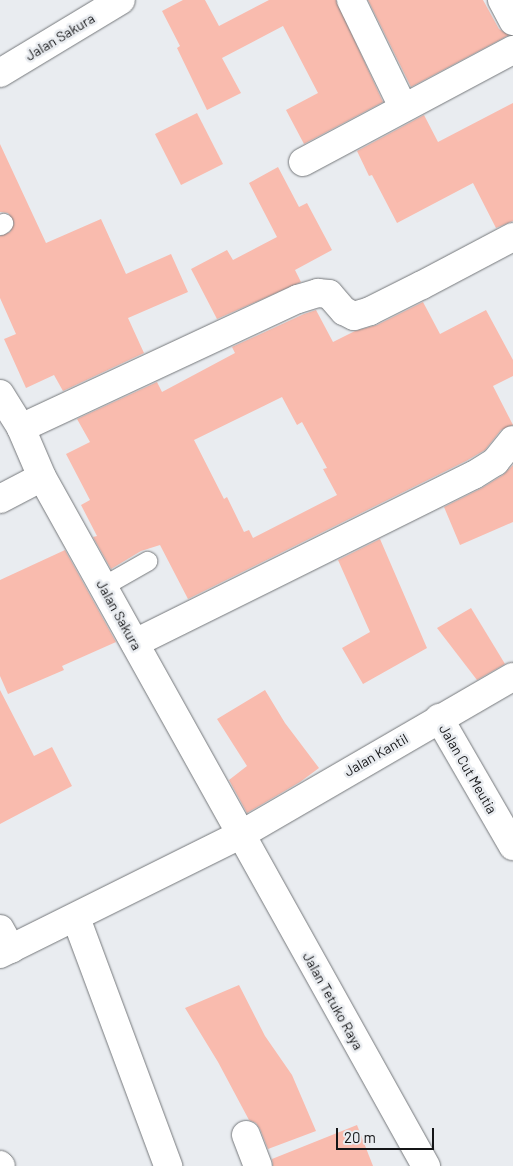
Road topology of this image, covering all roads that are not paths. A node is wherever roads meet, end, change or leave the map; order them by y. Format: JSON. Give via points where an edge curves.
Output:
{"nodes":[{"id":1,"x":120,"y":0,"type":"edge"},
{"id":2,"x":351,"y":0,"type":"edge"},
{"id":3,"x":502,"y":0,"type":"edge"},
{"id":4,"x":513,"y":21,"type":"edge"},
{"id":5,"x":513,"y":50,"type":"edge"},
{"id":6,"x":0,"y":73,"type":"edge"},
{"id":7,"x":403,"y":107,"type":"junction"},
{"id":8,"x":303,"y":162,"type":"dead end"},
{"id":9,"x":513,"y":237,"type":"edge"},
{"id":10,"x":0,"y":394,"type":"edge"},
{"id":11,"x":21,"y":428,"type":"junction"},
{"id":12,"x":513,"y":440,"type":"edge"},
{"id":13,"x":42,"y":476,"type":"junction"},
{"id":14,"x":0,"y":499,"type":"edge"},
{"id":15,"x":147,"y":561,"type":"dead end"},
{"id":16,"x":102,"y":586,"type":"junction"},
{"id":17,"x":134,"y":643,"type":"junction"},
{"id":18,"x":513,"y":676,"type":"edge"},
{"id":19,"x":439,"y":718,"type":"junction"},
{"id":20,"x":240,"y":835,"type":"junction"},
{"id":21,"x":513,"y":846,"type":"edge"},
{"id":22,"x":76,"y":918,"type":"junction"},
{"id":23,"x":4,"y":944,"type":"edge"},
{"id":24,"x":246,"y":1135,"type":"dead end"},
{"id":25,"x":168,"y":1166,"type":"edge"},
{"id":26,"x":258,"y":1166,"type":"edge"},
{"id":27,"x":426,"y":1166,"type":"edge"}],
"edges":[{"from":1,"to":6,"type":"street","name":"Jalan Sakura"},
{"from":2,"to":7,"type":"street"},
{"from":3,"to":4,"type":"street"},
{"from":5,"to":7,"type":"street"},
{"from":7,"to":8,"type":"street"},
{"from":9,"to":11,"type":"street","via":[[405,294],[354,316],[344,311],[329,294],[318,293],[298,299]]},
{"from":10,"to":11,"type":"street","name":"Jalan Sakura"},
{"from":11,"to":13,"type":"street","name":"Jalan Sakura"},
{"from":12,"to":17,"type":"street","via":[[495,462],[474,475]]},
{"from":13,"to":14,"type":"street"},
{"from":13,"to":16,"type":"street","name":"Jalan Sakura"},
{"from":15,"to":16,"type":"lane"},
{"from":16,"to":17,"type":"street","name":"Jalan Sakura"},
{"from":17,"to":20,"type":"street","name":"Jalan Sakura"},
{"from":18,"to":19,"type":"street","name":"Jalan Kantil"},
{"from":19,"to":20,"type":"street","name":"Jalan Kantil"},
{"from":19,"to":21,"type":"street","name":"Jalan Cut Meutia"},
{"from":20,"to":22,"type":"street","name":"Jalan Kantil"},
{"from":20,"to":27,"type":"street","name":"Jalan Tetuko Raya"},
{"from":22,"to":23,"type":"street","name":"Jalan Kantil"},
{"from":22,"to":25,"type":"street"},
{"from":24,"to":26,"type":"street"}]}
